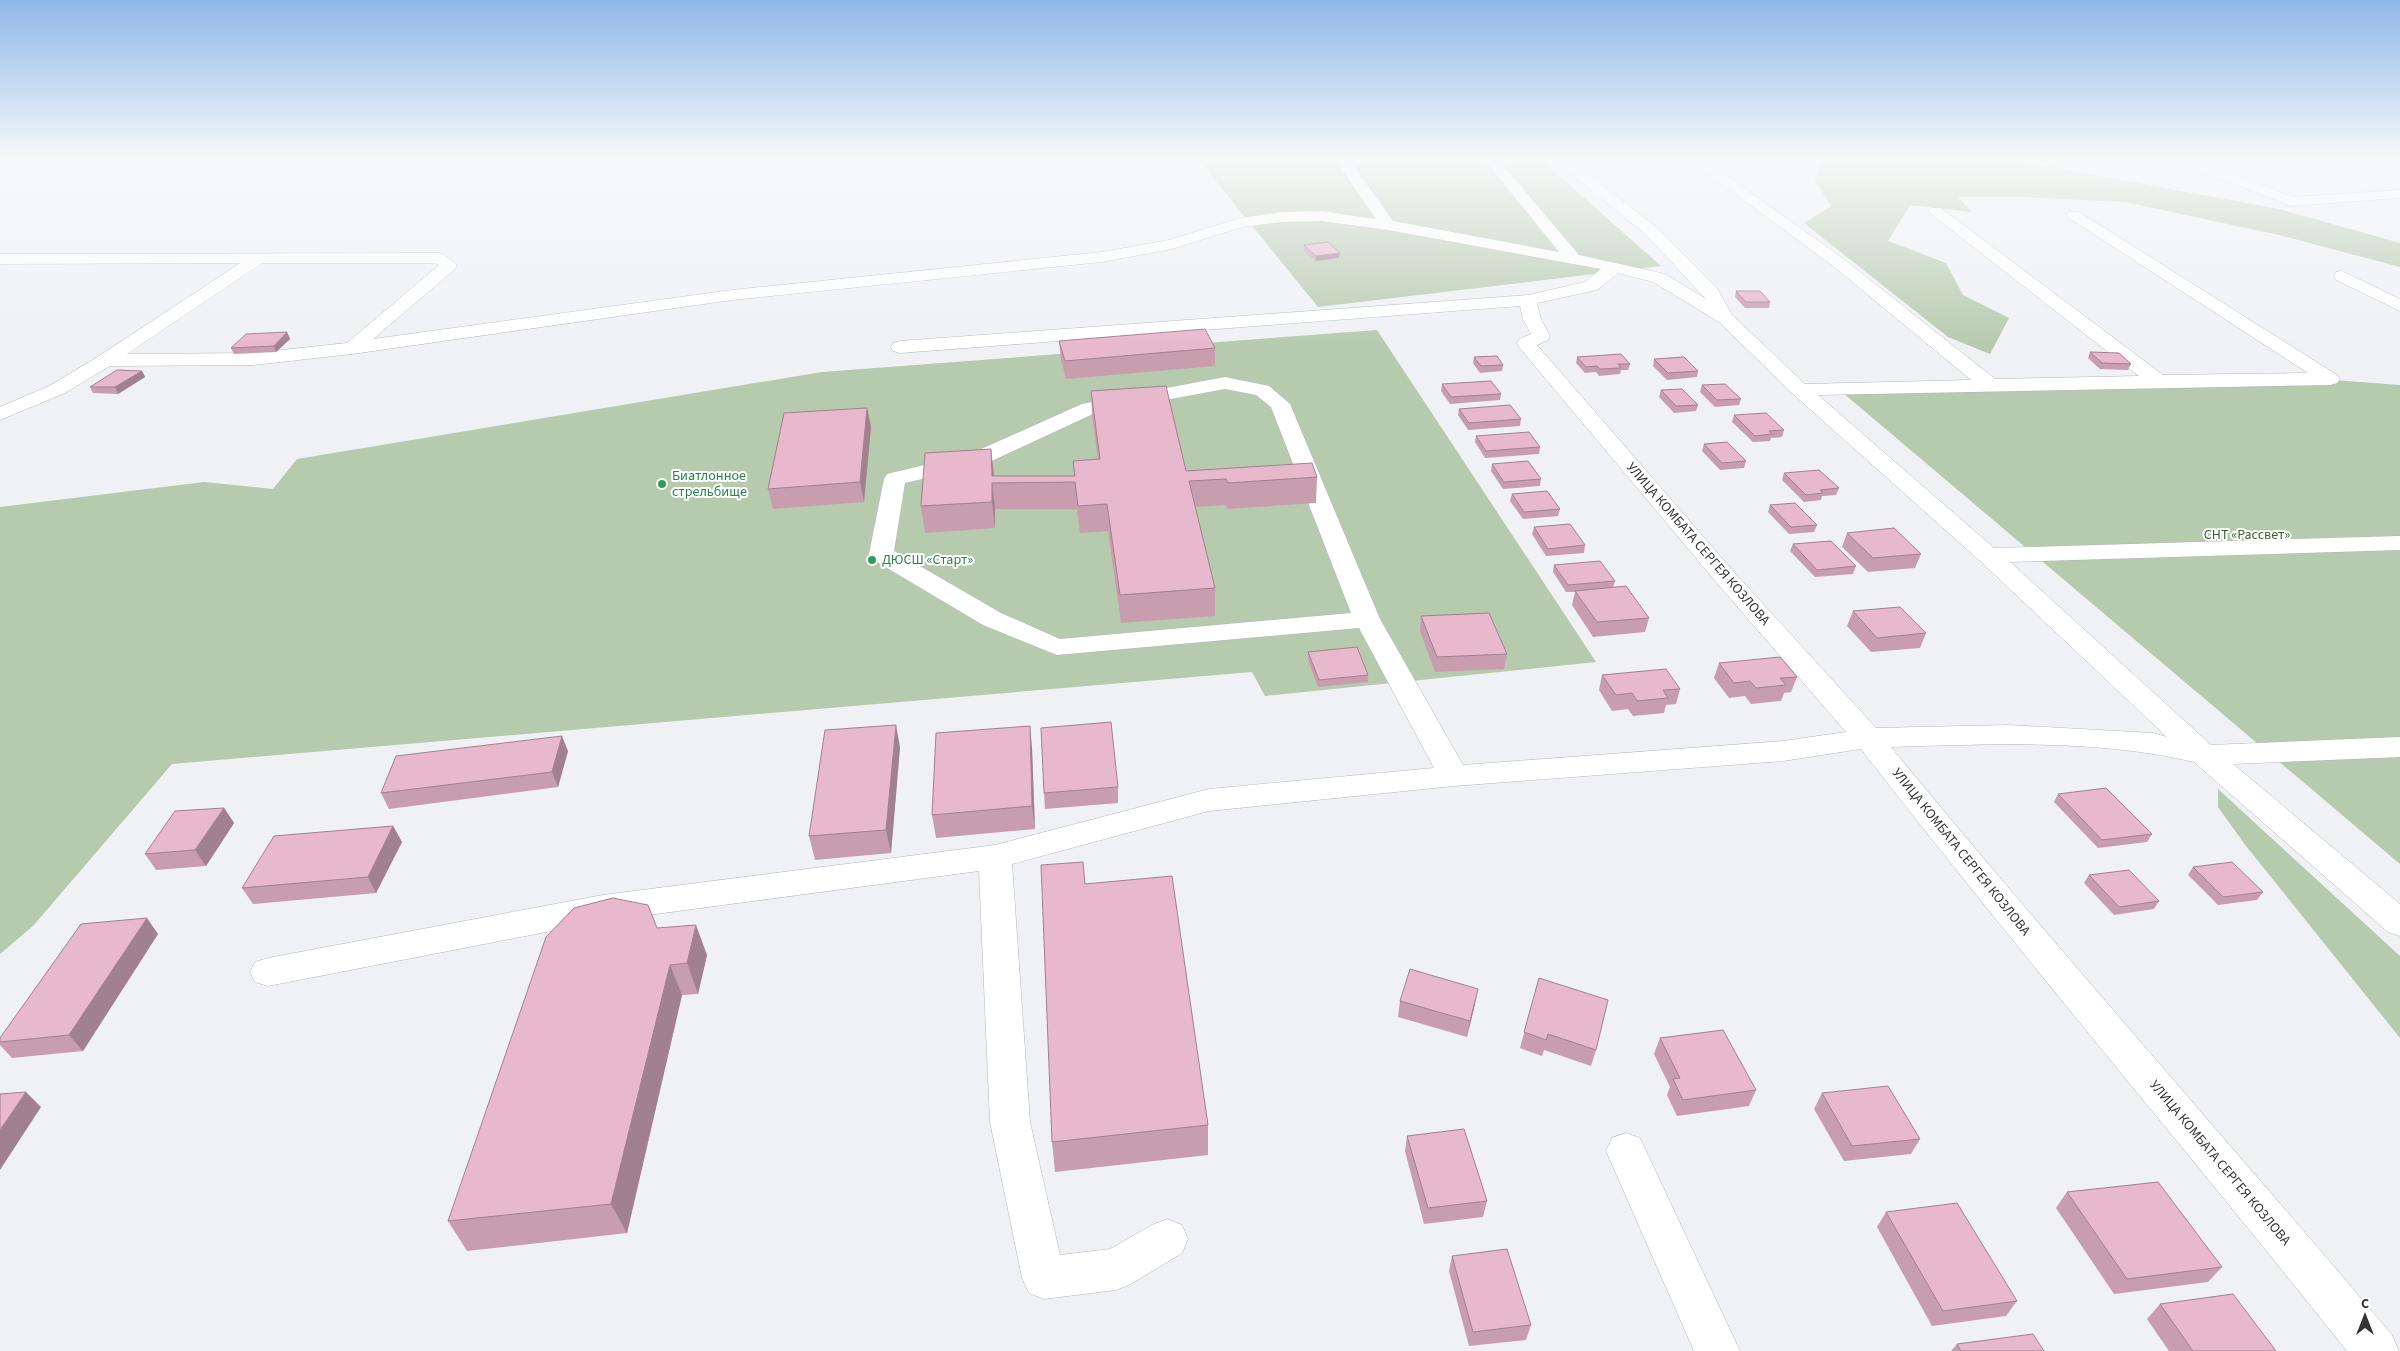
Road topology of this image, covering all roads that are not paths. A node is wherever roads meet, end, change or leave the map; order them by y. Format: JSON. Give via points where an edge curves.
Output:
{"nodes":[{"id":1,"x":1254,"y":221,"type":"edge"},
{"id":2,"x":1359,"y":221,"type":"edge"},
{"id":3,"x":1385,"y":221,"type":"edge"},
{"id":4,"x":1542,"y":221,"type":"edge"},
{"id":5,"x":1639,"y":221,"type":"edge"},
{"id":6,"x":1781,"y":221,"type":"edge"},
{"id":7,"x":1949,"y":221,"type":"edge"},
{"id":8,"x":2083,"y":221,"type":"edge"},
{"id":9,"x":1388,"y":225,"type":"junction"},
{"id":10,"x":258,"y":258,"type":"junction"},
{"id":11,"x":0,"y":259,"type":"edge"},
{"id":12,"x":1574,"y":260,"type":"junction"},
{"id":13,"x":1615,"y":266,"type":"junction"},
{"id":14,"x":2342,"y":276,"type":"dead end"},
{"id":15,"x":1528,"y":300,"type":"junction"},
{"id":16,"x":2400,"y":306,"type":"edge"},
{"id":17,"x":1725,"y":318,"type":"junction"},
{"id":18,"x":900,"y":347,"type":"dead end"},
{"id":19,"x":352,"y":348,"type":"junction"},
{"id":20,"x":106,"y":360,"type":"junction"},
{"id":21,"x":2158,"y":381,"type":"junction"},
{"id":22,"x":1990,"y":384,"type":"junction"},
{"id":23,"x":1800,"y":390,"type":"junction"},
{"id":24,"x":0,"y":414,"type":"edge"},
{"id":25,"x":2400,"y":543,"type":"edge"},
{"id":26,"x":1988,"y":555,"type":"junction"},
{"id":27,"x":1367,"y":618,"type":"junction"},
{"id":28,"x":1868,"y":738,"type":"junction"},
{"id":29,"x":2400,"y":747,"type":"edge"},
{"id":30,"x":2204,"y":755,"type":"junction"},
{"id":31,"x":1454,"y":776,"type":"junction"},
{"id":32,"x":995,"y":856,"type":"junction"},
{"id":33,"x":2400,"y":923,"type":"edge"},
{"id":34,"x":268,"y":972,"type":"dead end"},
{"id":35,"x":1626,"y":1151,"type":"dead end"},
{"id":36,"x":1167,"y":1240,"type":"dead end"},
{"id":37,"x":1717,"y":1351,"type":"edge"},
{"id":38,"x":2376,"y":1351,"type":"edge"}],
"edges":[{"from":1,"to":19,"type":"street","via":[[1172,244],[1102,257],[732,295]]},
{"from":2,"to":9,"type":"street"},
{"from":3,"to":9,"type":"street"},
{"from":4,"to":12,"type":"street"},
{"from":5,"to":17,"type":"street","via":[[1710,292]]},
{"from":6,"to":22,"type":"street","via":[[1839,263]]},
{"from":7,"to":21,"type":"street"},
{"from":8,"to":21,"type":"street","via":[[2330,379]]},
{"from":9,"to":12,"type":"street"},
{"from":10,"to":11,"type":"street"},
{"from":10,"to":19,"type":"street","via":[[439,258],[449,265]]},
{"from":10,"to":20,"type":"street"},
{"from":12,"to":13,"type":"street"},
{"from":13,"to":15,"type":"street","via":[[1591,286]]},
{"from":13,"to":17,"type":"street","via":[[1659,278]]},
{"from":14,"to":16,"type":"street"},
{"from":15,"to":18,"type":"street"},
{"from":15,"to":28,"type":"street","name":"УЛИЦА КОМБАТА СЕРГЕЯ КОЗЛОВА","via":[[1540,336],[1526,343],[1725,577]]},
{"from":17,"to":23,"type":"street"},
{"from":19,"to":20,"type":"street","via":[[253,359]]},
{"from":20,"to":24,"type":"street","via":[[58,389]]},
{"from":21,"to":22,"type":"street"},
{"from":22,"to":23,"type":"street"},
{"from":23,"to":26,"type":"street"},
{"from":25,"to":26,"type":"street"},
{"from":26,"to":30,"type":"street"},
{"from":27,"to":27,"type":"street","via":[[1057,647],[992,618],[881,554],[895,479],[977,459],[1088,408],[1225,383],[1262,390],[1280,404]]},
{"from":27,"to":31,"type":"street"},
{"from":28,"to":30,"type":"street","via":[[2008,734],[2153,744]]},
{"from":28,"to":31,"type":"street","via":[[1782,751]]},
{"from":28,"to":38,"type":"street","name":"УЛИЦА КОМБАТА СЕРГЕЯ КОЗЛОВА","via":[[1969,865]]},
{"from":29,"to":30,"type":"street"},
{"from":30,"to":33,"type":"street"},
{"from":31,"to":32,"type":"street","via":[[1209,800]]},
{"from":32,"to":34,"type":"street","via":[[603,908]]},
{"from":32,"to":36,"type":"street","via":[[1010,1122],[1044,1278],[1116,1269]]},
{"from":35,"to":37,"type":"street"}]}
